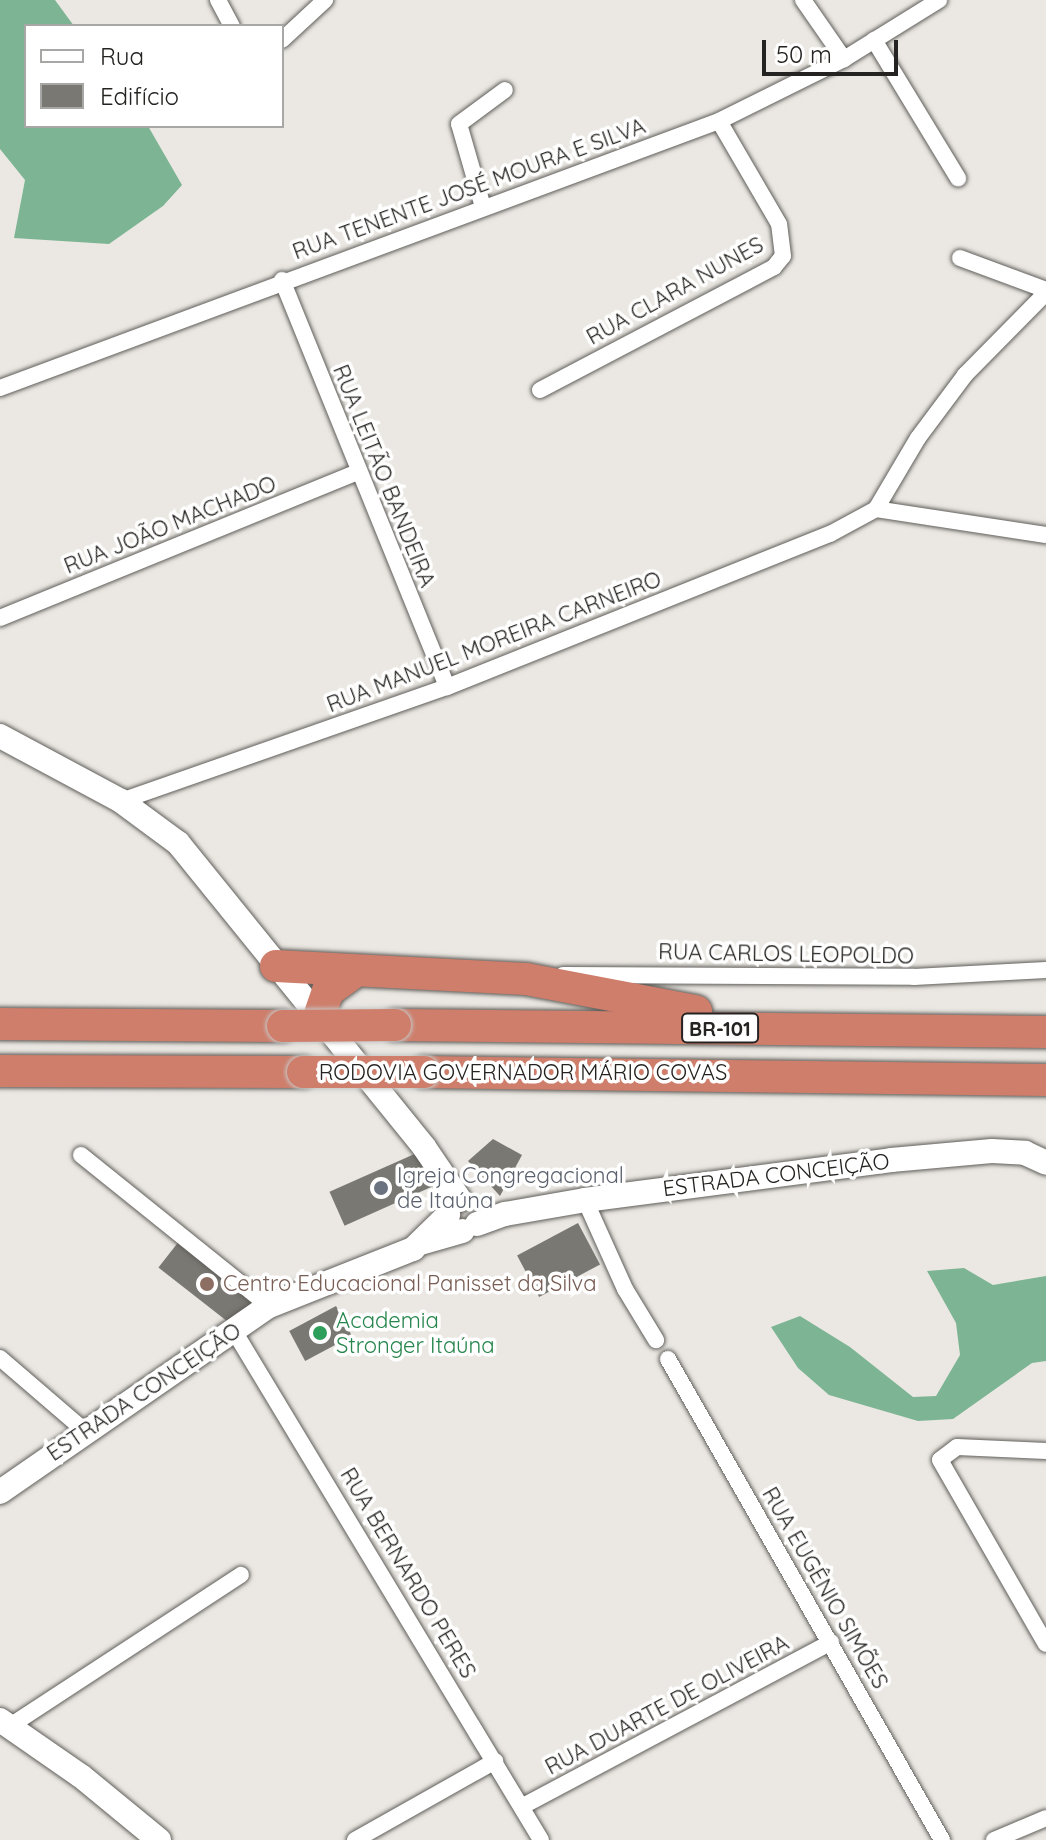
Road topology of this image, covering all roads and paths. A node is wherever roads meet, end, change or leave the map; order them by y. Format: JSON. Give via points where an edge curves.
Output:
{"nodes":[{"id":1,"x":218,"y":0,"type":"edge"},
{"id":2,"x":325,"y":0,"type":"edge"},
{"id":3,"x":803,"y":0,"type":"edge"},
{"id":4,"x":939,"y":0,"type":"edge"},
{"id":5,"x":231,"y":24,"type":"edge"},
{"id":6,"x":284,"y":38,"type":"edge"},
{"id":7,"x":874,"y":40,"type":"junction"},
{"id":8,"x":844,"y":59,"type":"junction"},
{"id":9,"x":505,"y":90,"type":"dead end"},
{"id":10,"x":719,"y":121,"type":"junction"},
{"id":11,"x":958,"y":178,"type":"dead end"},
{"id":12,"x":483,"y":207,"type":"junction"},
{"id":13,"x":960,"y":258,"type":"dead end"},
{"id":14,"x":282,"y":280,"type":"junction"},
{"id":15,"x":1046,"y":292,"type":"edge"},
{"id":16,"x":0,"y":388,"type":"edge"},
{"id":17,"x":540,"y":390,"type":"dead end"},
{"id":18,"x":357,"y":472,"type":"junction"},
{"id":19,"x":876,"y":509,"type":"junction"},
{"id":20,"x":1046,"y":535,"type":"edge"},
{"id":21,"x":0,"y":618,"type":"edge"},
{"id":22,"x":447,"y":687,"type":"junction"},
{"id":23,"x":0,"y":736,"type":"edge"},
{"id":24,"x":121,"y":801,"type":"junction"},
{"id":25,"x":276,"y":966,"type":"junction"},
{"id":26,"x":1046,"y":970,"type":"edge"},
{"id":27,"x":354,"y":972,"type":"junction"},
{"id":28,"x":526,"y":979,"type":"junction"},
{"id":29,"x":319,"y":1017,"type":"junction"},
{"id":30,"x":0,"y":1024,"type":"edge"},
{"id":31,"x":858,"y":1029,"type":"junction"},
{"id":32,"x":1046,"y":1032,"type":"edge"},
{"id":33,"x":0,"y":1071,"type":"edge"},
{"id":34,"x":1046,"y":1080,"type":"edge"},
{"id":35,"x":81,"y":1155,"type":"dead end"},
{"id":36,"x":1046,"y":1163,"type":"edge"},
{"id":37,"x":585,"y":1200,"type":"junction"},
{"id":38,"x":463,"y":1214,"type":"junction"},
{"id":39,"x":269,"y":1306,"type":"junction"},
{"id":40,"x":234,"y":1331,"type":"junction"},
{"id":41,"x":656,"y":1340,"type":"dead end"},
{"id":42,"x":0,"y":1358,"type":"edge"},
{"id":43,"x":668,"y":1359,"type":"dead end"},
{"id":44,"x":85,"y":1431,"type":"junction"},
{"id":45,"x":1046,"y":1451,"type":"edge"},
{"id":46,"x":0,"y":1492,"type":"edge"},
{"id":47,"x":241,"y":1575,"type":"dead end"},
{"id":48,"x":831,"y":1642,"type":"junction"},
{"id":49,"x":1046,"y":1644,"type":"edge"},
{"id":50,"x":5,"y":1723,"type":"edge"},
{"id":51,"x":495,"y":1761,"type":"junction"},
{"id":52,"x":523,"y":1806,"type":"junction"},
{"id":53,"x":1046,"y":1818,"type":"edge"},
{"id":54,"x":159,"y":1840,"type":"edge"},
{"id":55,"x":355,"y":1840,"type":"edge"},
{"id":56,"x":541,"y":1840,"type":"edge"},
{"id":57,"x":942,"y":1840,"type":"edge"},
{"id":58,"x":994,"y":1840,"type":"edge"}],
"edges":[{"from":1,"to":5,"type":"street"},
{"from":2,"to":6,"type":"street"},
{"from":3,"to":8,"type":"street"},
{"from":4,"to":7,"type":"street","name":"RUA TENENTE JOSÉ MOURA E SILVA"},
{"from":7,"to":8,"type":"street","name":"RUA TENENTE JOSÉ MOURA E SILVA"},
{"from":7,"to":11,"type":"street"},
{"from":8,"to":10,"type":"street","name":"RUA TENENTE JOSÉ MOURA E SILVA"},
{"from":9,"to":12,"type":"street","via":[[459,124]]},
{"from":10,"to":12,"type":"street","name":"RUA TENENTE JOSÉ MOURA E SILVA"},
{"from":10,"to":17,"type":"street","name":"RUA CLARA NUNES","via":[[779,224],[783,256],[774,267]]},
{"from":12,"to":14,"type":"street","name":"RUA TENENTE JOSÉ MOURA E SILVA"},
{"from":13,"to":15,"type":"street"},
{"from":14,"to":16,"type":"street","name":"RUA TENENTE JOSÉ MOURA E SILVA"},
{"from":14,"to":18,"type":"street","name":"RUA LEITÃO BANDEIRA"},
{"from":15,"to":19,"type":"street","via":[[965,375],[918,438]]},
{"from":18,"to":21,"type":"street","name":"RUA JOÃO MACHADO"},
{"from":18,"to":22,"type":"street","name":"RUA LEITÃO BANDEIRA"},
{"from":19,"to":20,"type":"street"},
{"from":19,"to":22,"type":"street","name":"RUA MANUEL MOREIRA CARNEIRO","via":[[830,534]]},
{"from":22,"to":24,"type":"street","name":"RUA MANUEL MOREIRA CARNEIRO"},
{"from":23,"to":24,"type":"main road"},
{"from":24,"to":25,"type":"main road","via":[[178,843]]},
{"from":25,"to":27,"type":"highway"},
{"from":25,"to":29,"type":"main road"},
{"from":26,"to":28,"type":"street","name":"RUA CARLOS LEOPOLDO","via":[[967,977],[577,974]]},
{"from":27,"to":28,"type":"highway"},
{"from":27,"to":29,"type":"highway","via":[[328,991]]},
{"from":28,"to":31,"type":"highway","via":[[651,1005]]},
{"from":29,"to":38,"type":"main road","via":[[439,1171]]},
{"from":30,"to":31,"type":"highway","name":"RODOVIA GOVERNADOR MÁRIO COVAS","number":"BR-101","bridge":true},
{"from":31,"to":32,"type":"highway","name":"RODOVIA GOVERNADOR MÁRIO COVAS","number":"BR-101"},
{"from":33,"to":34,"type":"highway","name":"RODOVIA GOVERNADOR MÁRIO COVAS","number":"BR-101","bridge":true},
{"from":35,"to":39,"type":"street"},
{"from":36,"to":37,"type":"main road","name":"ESTRADA CONCEIÇÃO","via":[[1025,1153],[957,1154]]},
{"from":37,"to":38,"type":"main road","name":"ESTRADA CONCEIÇÃO","via":[[505,1214]]},
{"from":37,"to":41,"type":"street","via":[[625,1289]]},
{"from":38,"to":39,"type":"main road","name":"ESTRADA CONCEIÇÃO","via":[[424,1242]]},
{"from":39,"to":40,"type":"main road","name":"ESTRADA CONCEIÇÃO"},
{"from":40,"to":44,"type":"main road","name":"ESTRADA CONCEIÇÃO"},
{"from":40,"to":51,"type":"street","name":"RUA BERNARDO PERES"},
{"from":42,"to":44,"type":"street"},
{"from":43,"to":48,"type":"street","name":"RUA EUGÊNIO SIMÕES"},
{"from":44,"to":46,"type":"main road","name":"ESTRADA CONCEIÇÃO"},
{"from":45,"to":49,"type":"street","via":[[957,1447],[940,1460]]},
{"from":47,"to":50,"type":"street"},
{"from":48,"to":52,"type":"street","name":"RUA DUARTE DE OLIVEIRA"},
{"from":48,"to":57,"type":"street","name":"RUA EUGÊNIO SIMÕES"},
{"from":50,"to":54,"type":"main road"},
{"from":51,"to":52,"type":"street","name":"RUA BERNARDO PERES"},
{"from":51,"to":55,"type":"street"},
{"from":52,"to":56,"type":"street","name":"RUA BERNARDO PERES"},
{"from":53,"to":58,"type":"street"}]}
